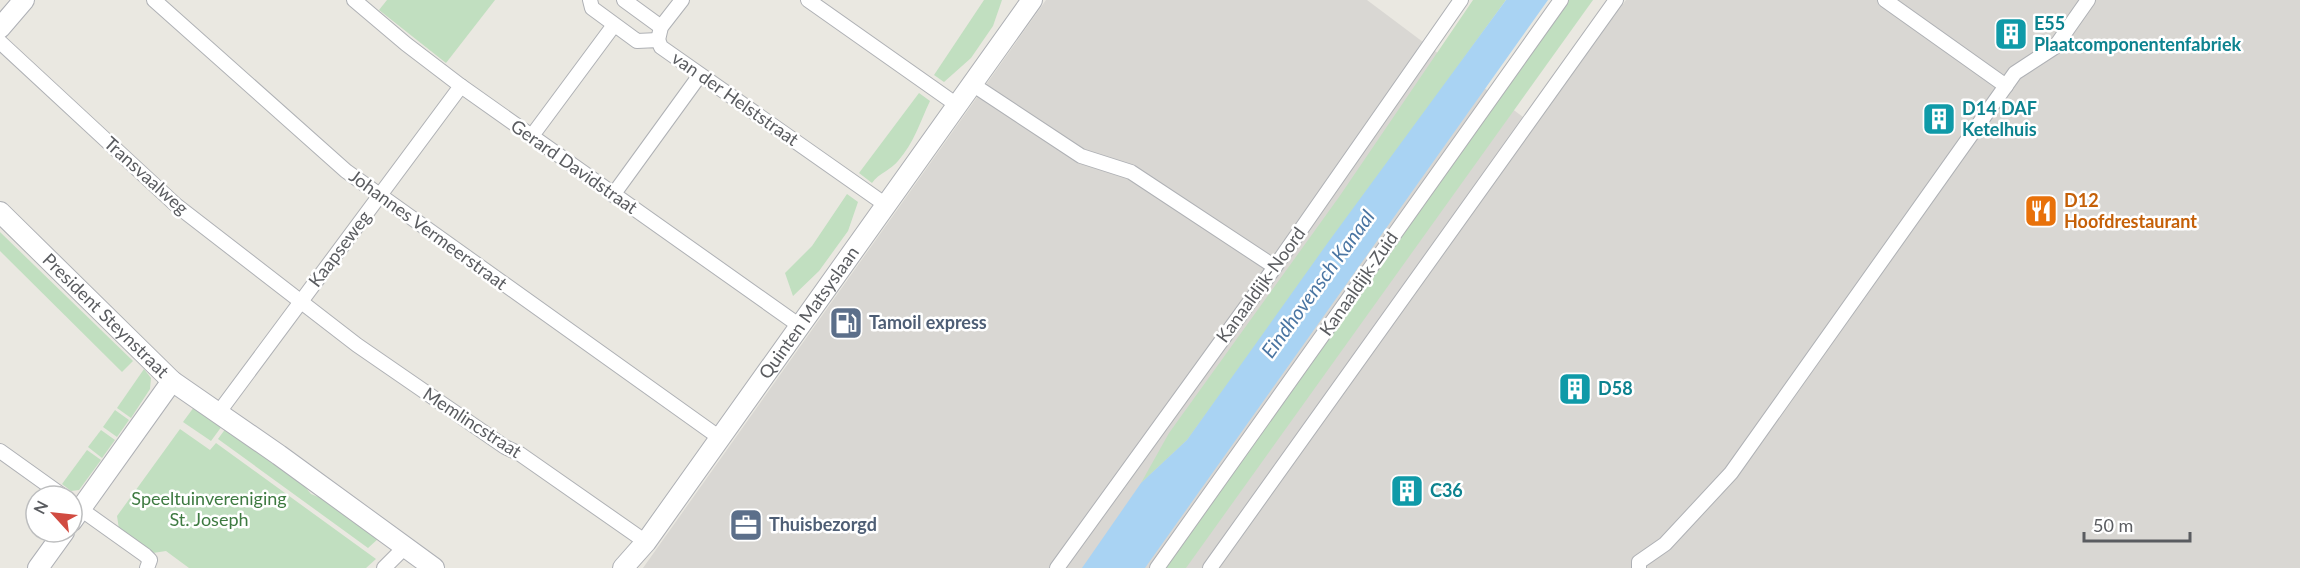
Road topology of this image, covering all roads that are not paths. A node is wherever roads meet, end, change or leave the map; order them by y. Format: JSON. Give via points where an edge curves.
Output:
{"nodes":[{"id":1,"x":24,"y":0,"type":"edge"},
{"id":2,"x":154,"y":0,"type":"edge"},
{"id":3,"x":590,"y":0,"type":"edge"},
{"id":4,"x":624,"y":0,"type":"edge"},
{"id":5,"x":682,"y":0,"type":"edge"},
{"id":6,"x":808,"y":0,"type":"edge"},
{"id":7,"x":1461,"y":0,"type":"edge"},
{"id":8,"x":1561,"y":0,"type":"edge"},
{"id":9,"x":1616,"y":0,"type":"edge"},
{"id":10,"x":1885,"y":0,"type":"edge"},
{"id":11,"x":2088,"y":0,"type":"edge"},
{"id":12,"x":1029,"y":1,"type":"edge"},
{"id":13,"x":364,"y":3,"type":"edge"},
{"id":14,"x":614,"y":25,"type":"junction"},
{"id":15,"x":0,"y":28,"type":"edge"},
{"id":16,"x":659,"y":34,"type":"junction"},
{"id":17,"x":0,"y":42,"type":"edge"},
{"id":18,"x":700,"y":75,"type":"junction"},
{"id":19,"x":972,"y":84,"type":"junction"},
{"id":20,"x":461,"y":86,"type":"junction"},
{"id":21,"x":2006,"y":86,"type":"junction"},
{"id":22,"x":957,"y":105,"type":"junction"},
{"id":23,"x":531,"y":137,"type":"junction"},
{"id":24,"x":613,"y":195,"type":"junction"},
{"id":25,"x":380,"y":196,"type":"junction"},
{"id":26,"x":886,"y":205,"type":"junction"},
{"id":27,"x":0,"y":212,"type":"edge"},
{"id":28,"x":1275,"y":267,"type":"junction"},
{"id":29,"x":300,"y":301,"type":"junction"},
{"id":30,"x":800,"y":326,"type":"junction"},
{"id":31,"x":172,"y":381,"type":"junction"},
{"id":32,"x":219,"y":412,"type":"junction"},
{"id":33,"x":720,"y":438,"type":"junction"},
{"id":34,"x":0,"y":451,"type":"edge"},
{"id":35,"x":46,"y":484,"type":"edge"},
{"id":36,"x":84,"y":499,"type":"edge"},
{"id":37,"x":84,"y":517,"type":"edge"},
{"id":38,"x":646,"y":542,"type":"junction"},
{"id":39,"x":55,"y":544,"type":"edge"},
{"id":40,"x":406,"y":546,"type":"junction"},
{"id":41,"x":38,"y":568,"type":"edge"},
{"id":42,"x":147,"y":568,"type":"edge"},
{"id":43,"x":384,"y":568,"type":"edge"},
{"id":44,"x":434,"y":568,"type":"edge"},
{"id":45,"x":623,"y":568,"type":"edge"},
{"id":46,"x":632,"y":568,"type":"edge"},
{"id":47,"x":1057,"y":568,"type":"edge"},
{"id":48,"x":1157,"y":568,"type":"edge"},
{"id":49,"x":1210,"y":568,"type":"edge"},
{"id":50,"x":1639,"y":568,"type":"edge"}],
"edges":[{"from":1,"to":15,"type":"street"},
{"from":2,"to":25,"type":"street","name":"Johannes Vermeerstraat","via":[[321,150]]},
{"from":3,"to":14,"type":"street","name":"van der Helststraat","via":[[592,8]]},
{"from":4,"to":16,"type":"street","name":"van der Helststraat"},
{"from":5,"to":16,"type":"street"},
{"from":6,"to":22,"type":"street"},
{"from":7,"to":28,"type":"street","name":"Kanaaldijk-Noord"},
{"from":8,"to":48,"type":"street","name":"Kanaaldijk-Zuid"},
{"from":9,"to":49,"type":"street"},
{"from":10,"to":21,"type":"street"},
{"from":11,"to":21,"type":"street","via":[[2055,47],[2015,73]]},
{"from":12,"to":19,"type":"street","name":"Quinten Matsyslaan"},
{"from":13,"to":20,"type":"street","name":"Gerard Davidstraat"},
{"from":14,"to":16,"type":"street","name":"van der Helststraat","via":[[637,41]]},
{"from":14,"to":23,"type":"street"},
{"from":16,"to":18,"type":"street","name":"van der Helststraat","via":[[661,47]]},
{"from":17,"to":29,"type":"street","name":"Transvaalweg","via":[[176,205]]},
{"from":18,"to":24,"type":"street"},
{"from":18,"to":26,"type":"street","name":"van der Helststraat"},
{"from":19,"to":22,"type":"street","name":"Quinten Matsyslaan"},
{"from":19,"to":28,"type":"street","via":[[1081,156],[1131,172]]},
{"from":20,"to":23,"type":"street","name":"Gerard Davidstraat"},
{"from":20,"to":25,"type":"street","name":"Kaapseweg"},
{"from":21,"to":50,"type":"street","via":[[1731,473],[1665,544],[1639,562]]},
{"from":22,"to":26,"type":"street","name":"Quinten Matsyslaan"},
{"from":23,"to":24,"type":"street","name":"Gerard Davidstraat"},
{"from":24,"to":30,"type":"street","name":"Gerard Davidstraat"},
{"from":25,"to":29,"type":"street","name":"Kaapseweg"},
{"from":25,"to":33,"type":"street","name":"Johannes Vermeerstraat"},
{"from":26,"to":30,"type":"street","name":"Quinten Matsyslaan"},
{"from":27,"to":31,"type":"street","name":"President Steynstraat"},
{"from":28,"to":47,"type":"street","name":"Kanaaldijk-Noord"},
{"from":29,"to":32,"type":"street","name":"Kaapseweg"},
{"from":29,"to":38,"type":"street","name":"Memlincstraat","via":[[357,345]]},
{"from":30,"to":33,"type":"street","name":"Quinten Matsyslaan"},
{"from":31,"to":32,"type":"street","name":"President Steynstraat"},
{"from":31,"to":36,"type":"street"},
{"from":32,"to":40,"type":"street","name":"President Steynstraat"},
{"from":33,"to":38,"type":"street","name":"Quinten Matsyslaan"},
{"from":34,"to":35,"type":"street"},
{"from":37,"to":42,"type":"street","via":[[145,555],[150,560]]},
{"from":38,"to":45,"type":"street","name":"Quinten Matsyslaan"},
{"from":38,"to":46,"type":"street","name":"Quinten Matsyslaan"},
{"from":39,"to":41,"type":"street"},
{"from":40,"to":43,"type":"street"},
{"from":40,"to":44,"type":"street","name":"President Steynstraat"}]}
